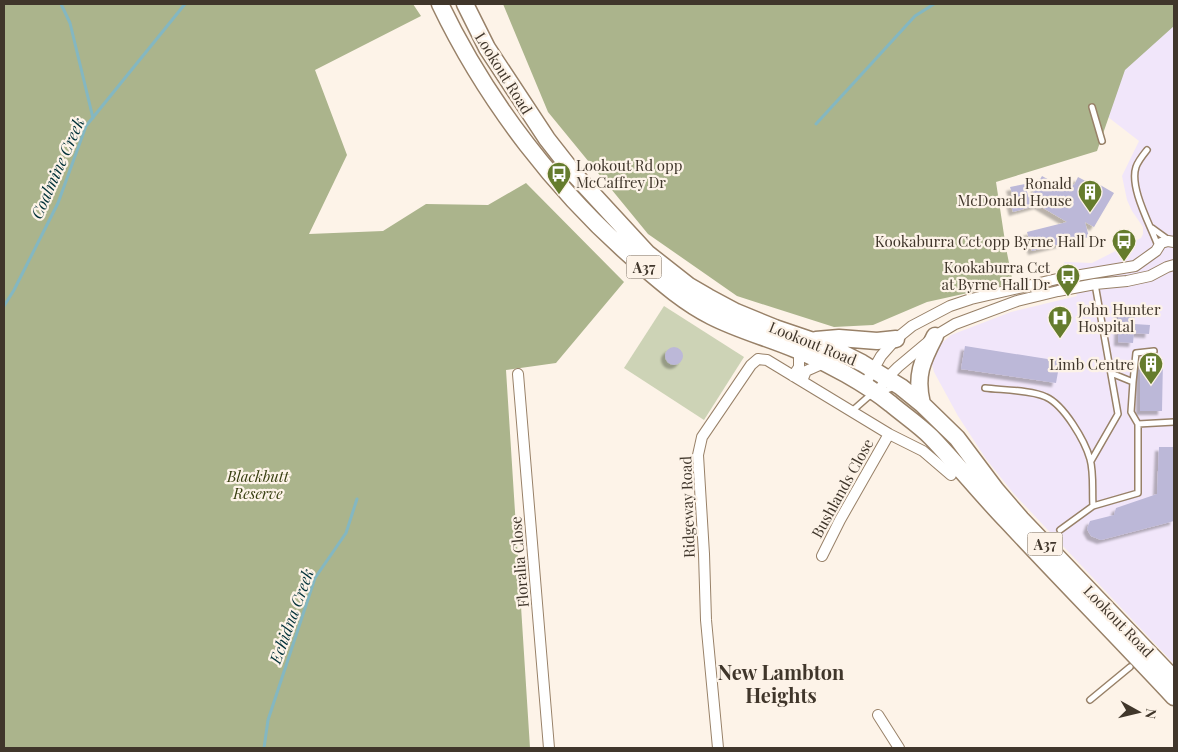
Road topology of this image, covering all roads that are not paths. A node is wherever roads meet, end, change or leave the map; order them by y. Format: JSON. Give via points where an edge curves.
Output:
{"nodes":[{"id":1,"x":440,"y":4,"type":"edge"},
{"id":2,"x":450,"y":4,"type":"edge"},
{"id":3,"x":465,"y":4,"type":"edge"},
{"id":4,"x":464,"y":48,"type":"junction"},
{"id":5,"x":1092,"y":107,"type":"dead end"},
{"id":6,"x":1102,"y":141,"type":"dead end"},
{"id":7,"x":1147,"y":150,"type":"dead end"},
{"id":8,"x":1152,"y":228,"type":"junction"},
{"id":9,"x":1172,"y":241,"type":"edge"},
{"id":10,"x":1157,"y":249,"type":"junction"},
{"id":11,"x":1172,"y":266,"type":"edge"},
{"id":12,"x":1095,"y":284,"type":"junction"},
{"id":13,"x":935,"y":336,"type":"junction"},
{"id":14,"x":896,"y":339,"type":"junction"},
{"id":15,"x":814,"y":341,"type":"junction"},
{"id":16,"x":799,"y":350,"type":"junction"},
{"id":17,"x":1154,"y":351,"type":"dead end"},
{"id":18,"x":824,"y":363,"type":"junction"},
{"id":19,"x":880,"y":373,"type":"junction"},
{"id":20,"x":1110,"y":373,"type":"junction"},
{"id":21,"x":518,"y":374,"type":"dead end"},
{"id":22,"x":797,"y":378,"type":"junction"},
{"id":23,"x":1134,"y":382,"type":"junction"},
{"id":24,"x":900,"y":387,"type":"junction"},
{"id":25,"x":985,"y":388,"type":"dead end"},
{"id":26,"x":871,"y":390,"type":"junction"},
{"id":27,"x":922,"y":404,"type":"junction"},
{"id":28,"x":852,"y":411,"type":"junction"},
{"id":29,"x":1174,"y":422,"type":"edge"},
{"id":30,"x":1138,"y":424,"type":"junction"},
{"id":31,"x":889,"y":434,"type":"junction"},
{"id":32,"x":1091,"y":461,"type":"junction"},
{"id":33,"x":951,"y":475,"type":"dead end"},
{"id":34,"x":1093,"y":506,"type":"junction"},
{"id":35,"x":1060,"y":530,"type":"dead end"},
{"id":36,"x":822,"y":556,"type":"dead end"},
{"id":37,"x":1130,"y":667,"type":"dead end"},
{"id":38,"x":1174,"y":679,"type":"edge"},
{"id":39,"x":1174,"y":697,"type":"edge"},
{"id":40,"x":1090,"y":700,"type":"dead end"},
{"id":41,"x":878,"y":715,"type":"dead end"},
{"id":42,"x":549,"y":748,"type":"edge"},
{"id":43,"x":718,"y":748,"type":"edge"},
{"id":44,"x":899,"y":748,"type":"edge"}],
"edges":[{"from":1,"to":4,"type":"highway","name":"Lookout Road","number":"A37"},
{"from":2,"to":4,"type":"highway"},
{"from":3,"to":15,"type":"highway","name":"Lookout Road","number":"A37","via":[[477,30],[546,139],[647,253],[689,286],[736,312]]},
{"from":4,"to":16,"type":"highway","name":"Lookout Road","number":"A37","via":[[539,161],[622,248],[675,292],[710,315]]},
{"from":5,"to":6,"type":"lane"},
{"from":7,"to":8,"type":"lane","via":[[1136,168],[1136,183],[1141,207]]},
{"from":8,"to":9,"type":"lane"},
{"from":8,"to":10,"type":"lane"},
{"from":9,"to":10,"type":"street","via":[[1163,242]]},
{"from":10,"to":11,"type":"street","via":[[1158,261]]},
{"from":10,"to":14,"type":"street","via":[[1136,266],[1056,279],[950,306],[912,326]]},
{"from":11,"to":12,"type":"street","via":[[1150,276]]},
{"from":12,"to":13,"type":"street","via":[[1017,301],[955,324]]},
{"from":12,"to":20,"type":"lane"},
{"from":13,"to":19,"type":"street"},
{"from":13,"to":27,"type":"highway","via":[[919,372]]},
{"from":14,"to":15,"type":"highway","via":[[876,342],[839,338]]},
{"from":14,"to":19,"type":"street","via":[[881,356]]},
{"from":15,"to":19,"type":"highway","name":"Lookout Road","number":"A37"},
{"from":16,"to":18,"type":"highway","name":"Lookout Road","number":"A37"},
{"from":16,"to":22,"type":"street","name":"Lookout Road"},
{"from":17,"to":23,"type":"lane","via":[[1136,353]]},
{"from":18,"to":22,"type":"street","name":"Lookout Road"},
{"from":18,"to":26,"type":"highway","name":"Lookout Road","number":"A37"},
{"from":19,"to":24,"type":"highway","name":"Lookout Road","number":"A37"},
{"from":19,"to":26,"type":"street"},
{"from":19,"to":26,"type":"street"},
{"from":20,"to":23,"type":"lane"},
{"from":20,"to":32,"type":"lane","via":[[1118,414]]},
{"from":21,"to":42,"type":"street","name":"Floralia Close"},
{"from":22,"to":28,"type":"street","name":"Ridgeway Road"},
{"from":22,"to":43,"type":"street","name":"Ridgeway Road","via":[[767,360],[758,359],[702,438],[698,455],[706,620]]},
{"from":23,"to":30,"type":"lane","via":[[1131,412]]},
{"from":24,"to":26,"type":"lane"},
{"from":24,"to":27,"type":"highway","name":"Lookout Road","number":"A37"},
{"from":25,"to":32,"type":"lane","via":[[1038,394],[1050,399],[1074,427]]},
{"from":26,"to":28,"type":"lane"},
{"from":26,"to":39,"type":"highway","name":"Lookout Road","number":"A37","via":[[931,437]]},
{"from":27,"to":38,"type":"highway","name":"Lookout Road","number":"A37","via":[[958,438],[1021,518]]},
{"from":28,"to":31,"type":"street","name":"Ridgeway Road"},
{"from":29,"to":30,"type":"lane"},
{"from":30,"to":34,"type":"lane","via":[[1138,493]]},
{"from":31,"to":33,"type":"street","name":"Ridgeway Road","via":[[923,451]]},
{"from":31,"to":36,"type":"street","name":"Bushlands Close"},
{"from":32,"to":34,"type":"lane"},
{"from":34,"to":35,"type":"lane"},
{"from":37,"to":40,"type":"lane"},
{"from":41,"to":44,"type":"street"}]}
